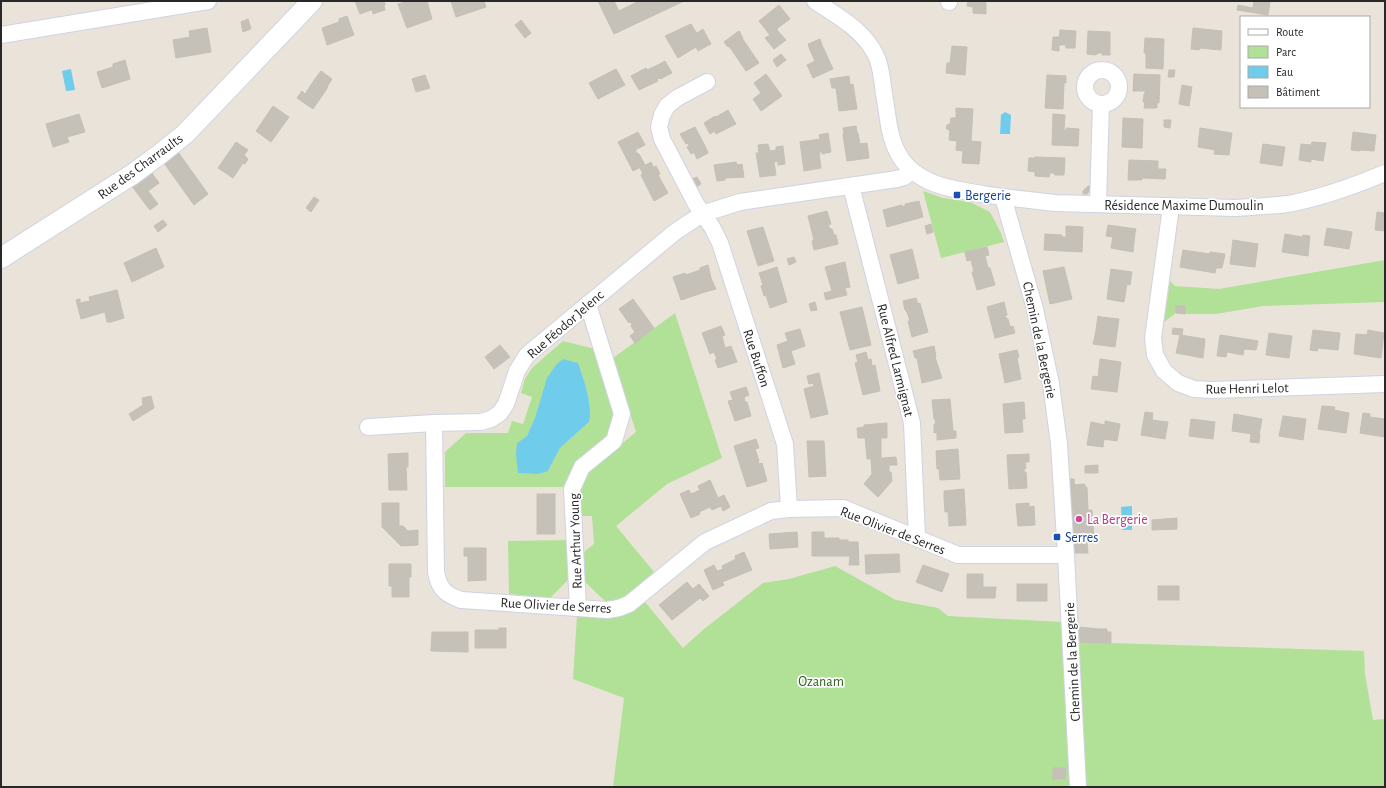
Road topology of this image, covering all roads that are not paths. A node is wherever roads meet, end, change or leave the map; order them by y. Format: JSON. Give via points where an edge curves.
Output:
{"nodes":[{"id":1,"x":208,"y":1,"type":"edge"},
{"id":2,"x":312,"y":1,"type":"edge"},
{"id":3,"x":815,"y":1,"type":"edge"},
{"id":4,"x":1,"y":35,"type":"edge"},
{"id":5,"x":707,"y":82,"type":"dead end"},
{"id":6,"x":1101,"y":104,"type":"dead end"},
{"id":7,"x":912,"y":171,"type":"junction"},
{"id":8,"x":1385,"y":173,"type":"edge"},
{"id":9,"x":851,"y":186,"type":"junction"},
{"id":10,"x":1003,"y":197,"type":"junction"},
{"id":11,"x":1098,"y":204,"type":"junction"},
{"id":12,"x":1171,"y":206,"type":"junction"},
{"id":13,"x":702,"y":214,"type":"junction"},
{"id":14,"x":1,"y":258,"type":"edge"},
{"id":15,"x":588,"y":304,"type":"junction"},
{"id":16,"x":1385,"y":384,"type":"edge"},
{"id":17,"x":434,"y":423,"type":"junction"},
{"id":18,"x":368,"y":427,"type":"dead end"},
{"id":19,"x":789,"y":509,"type":"junction"},
{"id":20,"x":917,"y":538,"type":"junction"},
{"id":21,"x":1066,"y":555,"type":"junction"},
{"id":22,"x":578,"y":608,"type":"junction"},
{"id":23,"x":1078,"y":787,"type":"edge"}],
"edges":[{"from":1,"to":4,"type":"street"},
{"from":2,"to":14,"type":"street","name":"Rue des Charraults","via":[[185,134],[133,174]]},
{"from":3,"to":7,"type":"street","via":[[856,29],[874,51],[879,64],[891,135],[898,154]]},
{"from":5,"to":13,"type":"street","via":[[667,106],[659,127],[662,139]]},
{"from":6,"to":11,"type":"street"},
{"from":7,"to":9,"type":"street","name":"Rue Féodor Jelenc","via":[[897,179]]},
{"from":7,"to":10,"type":"street","via":[[929,182]]},
{"from":8,"to":12,"type":"street","name":"Résidence Maxime Dumoulin","via":[[1322,196],[1289,204],[1236,208]]},
{"from":9,"to":13,"type":"street","name":"Rue Féodor Jelenc","via":[[740,202]]},
{"from":9,"to":20,"type":"street","name":"Rue Alfred Larmignat","via":[[912,423]]},
{"from":10,"to":11,"type":"street","name":"Résidence Maxime Dumoulin","via":[[1055,203]]},
{"from":10,"to":21,"type":"street","name":"Chemin de la Bergerie","via":[[1033,302],[1051,384]]},
{"from":11,"to":12,"type":"street","name":"Résidence Maxime Dumoulin"},
{"from":12,"to":16,"type":"street","name":"Rue Henri Lelot","via":[[1152,338],[1155,354],[1164,371],[1178,383],[1194,389],[1212,390]]},
{"from":13,"to":15,"type":"street","name":"Rue Féodor Jelenc","via":[[675,232]]},
{"from":13,"to":19,"type":"street","name":"Rue Buffon","via":[[720,243],[785,444]]},
{"from":15,"to":17,"type":"street","name":"Rue Féodor Jelenc","via":[[527,355],[517,371],[506,404],[500,413],[481,422]]},
{"from":15,"to":22,"type":"street","name":"Rue Arthur Young","via":[[622,414],[614,440],[582,467],[572,489]]},
{"from":17,"to":18,"type":"street","name":"Rue Féodor Jelenc"},
{"from":17,"to":22,"type":"street","name":"Rue Olivier de Serres","via":[[436,572],[443,591],[461,600]]},
{"from":19,"to":20,"type":"street","name":"Rue Olivier de Serres","via":[[843,508]]},
{"from":19,"to":22,"type":"street","name":"Rue Olivier de Serres","via":[[771,511],[705,542],[629,604],[607,610]]},
{"from":20,"to":21,"type":"street","name":"Rue Olivier de Serres","via":[[958,555]]},
{"from":21,"to":23,"type":"street","name":"Chemin de la Bergerie"}]}
